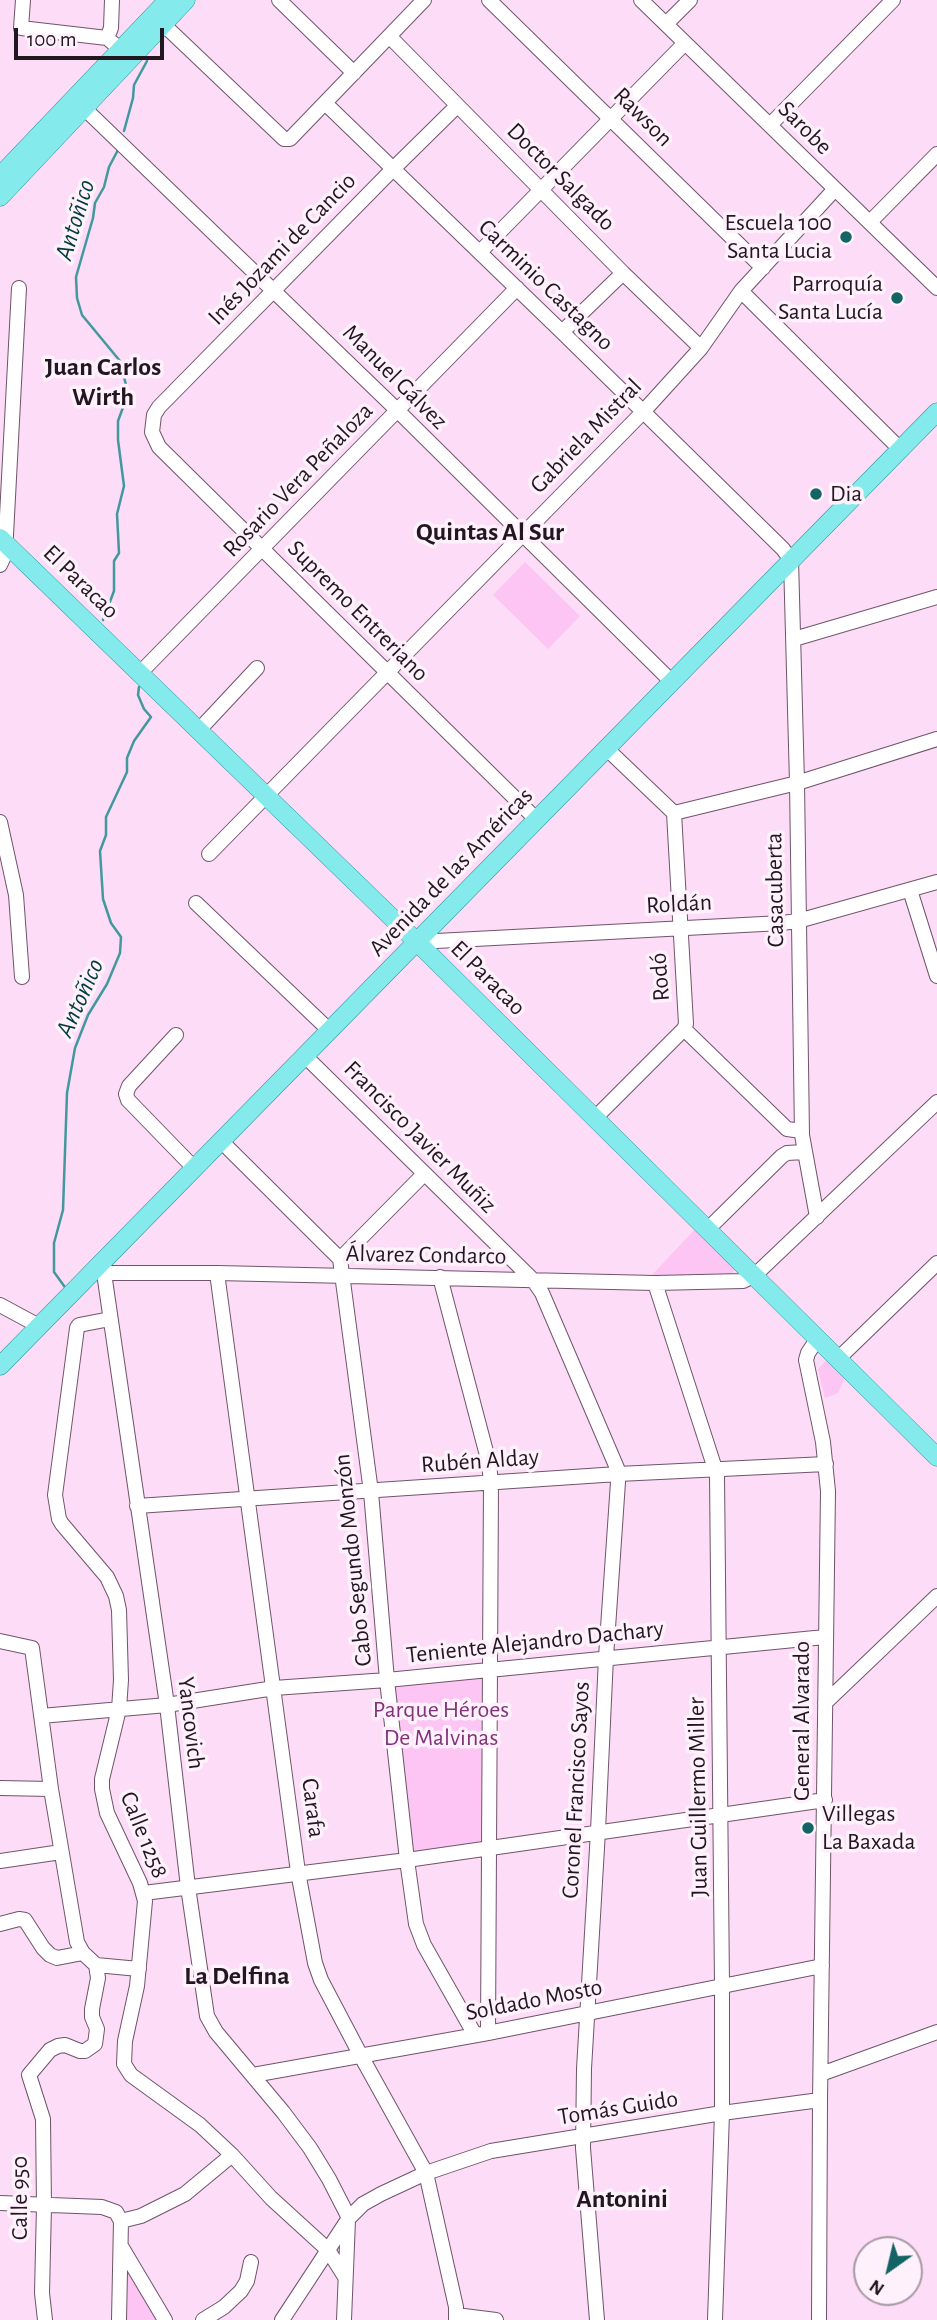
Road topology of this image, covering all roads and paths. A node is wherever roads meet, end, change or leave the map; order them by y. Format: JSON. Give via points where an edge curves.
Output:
{"nodes":[{"id":1,"x":23,"y":0,"type":"edge"},
{"id":2,"x":112,"y":0,"type":"edge"},
{"id":3,"x":168,"y":0,"type":"edge"},
{"id":4,"x":186,"y":0,"type":"edge"},
{"id":5,"x":279,"y":0,"type":"edge"},
{"id":6,"x":489,"y":0,"type":"edge"},
{"id":7,"x":641,"y":0,"type":"edge"},
{"id":8,"x":690,"y":0,"type":"edge"},
{"id":9,"x":893,"y":0,"type":"edge"},
{"id":10,"x":421,"y":1,"type":"edge"},
{"id":11,"x":163,"y":24,"type":"junction"},
{"id":12,"x":666,"y":24,"type":"junction"},
{"id":13,"x":390,"y":37,"type":"junction"},
{"id":14,"x":113,"y":39,"type":"junction"},
{"id":15,"x":685,"y":43,"type":"junction"},
{"id":16,"x":354,"y":73,"type":"junction"},
{"id":17,"x":326,"y":104,"type":"junction"},
{"id":18,"x":457,"y":106,"type":"junction"},
{"id":19,"x":84,"y":108,"type":"junction"},
{"id":20,"x":612,"y":118,"type":"junction"},
{"id":21,"x":770,"y":125,"type":"junction"},
{"id":22,"x":937,"y":154,"type":"edge"},
{"id":23,"x":394,"y":168,"type":"junction"},
{"id":24,"x":0,"y":176,"type":"edge"},
{"id":25,"x":835,"y":189,"type":"junction"},
{"id":26,"x":542,"y":190,"type":"junction"},
{"id":27,"x":0,"y":197,"type":"edge"},
{"id":28,"x":870,"y":222,"type":"junction"},
{"id":29,"x":480,"y":252,"type":"junction"},
{"id":30,"x":763,"y":268,"type":"junction"},
{"id":31,"x":623,"y":273,"type":"junction"},
{"id":32,"x":19,"y":288,"type":"dead end"},
{"id":33,"x":517,"y":288,"type":"junction"},
{"id":34,"x":937,"y":288,"type":"edge"},
{"id":35,"x":274,"y":290,"type":"junction"},
{"id":36,"x":741,"y":291,"type":"junction"},
{"id":37,"x":562,"y":332,"type":"junction"},
{"id":38,"x":701,"y":348,"type":"junction"},
{"id":39,"x":397,"y":410,"type":"junction"},
{"id":40,"x":937,"y":412,"type":"edge"},
{"id":41,"x":642,"y":413,"type":"junction"},
{"id":42,"x":152,"y":432,"type":"joint"},
{"id":43,"x":900,"y":449,"type":"junction"},
{"id":44,"x":521,"y":535,"type":"junction"},
{"id":45,"x":3,"y":540,"type":"edge"},
{"id":46,"x":263,"y":549,"type":"junction"},
{"id":47,"x":791,"y":560,"type":"junction"},
{"id":48,"x":0,"y":565,"type":"edge"},
{"id":49,"x":937,"y":597,"type":"edge"},
{"id":50,"x":794,"y":639,"type":"junction"},
{"id":51,"x":257,"y":668,"type":"dead end"},
{"id":52,"x":387,"y":671,"type":"junction"},
{"id":53,"x":140,"y":673,"type":"junction"},
{"id":54,"x":672,"y":682,"type":"junction"},
{"id":55,"x":199,"y":730,"type":"junction"},
{"id":56,"x":937,"y":739,"type":"edge"},
{"id":57,"x":607,"y":749,"type":"junction"},
{"id":58,"x":797,"y":783,"type":"junction"},
{"id":59,"x":265,"y":795,"type":"junction"},
{"id":60,"x":674,"y":813,"type":"junction"},
{"id":61,"x":537,"y":820,"type":"junction"},
{"id":62,"x":0,"y":822,"type":"edge"},
{"id":63,"x":209,"y":854,"type":"dead end"},
{"id":64,"x":937,"y":882,"type":"edge"},
{"id":65,"x":910,"y":890,"type":"junction"},
{"id":66,"x":16,"y":895,"type":"junction"},
{"id":67,"x":0,"y":896,"type":"edge"},
{"id":68,"x":196,"y":903,"type":"dead end"},
{"id":69,"x":798,"y":920,"type":"junction"},
{"id":70,"x":680,"y":927,"type":"junction"},
{"id":71,"x":418,"y":942,"type":"junction"},
{"id":72,"x":937,"y":976,"type":"edge"},
{"id":73,"x":22,"y":977,"type":"dead end"},
{"id":74,"x":684,"y":1029,"type":"junction"},
{"id":75,"x":330,"y":1031,"type":"junction"},
{"id":76,"x":176,"y":1035,"type":"dead end"},
{"id":77,"x":305,"y":1056,"type":"junction"},
{"id":78,"x":936,"y":1105,"type":"edge"},
{"id":79,"x":595,"y":1118,"type":"junction"},
{"id":80,"x":802,"y":1131,"type":"junction"},
{"id":81,"x":222,"y":1142,"type":"junction"},
{"id":82,"x":804,"y":1152,"type":"junction"},
{"id":83,"x":195,"y":1169,"type":"junction"},
{"id":84,"x":425,"y":1174,"type":"junction"},
{"id":85,"x":817,"y":1217,"type":"junction"},
{"id":86,"x":708,"y":1229,"type":"junction"},
{"id":87,"x":340,"y":1259,"type":"junction"},
{"id":88,"x":937,"y":1263,"type":"edge"},
{"id":89,"x":100,"y":1271,"type":"junction"},
{"id":90,"x":217,"y":1273,"type":"junction"},
{"id":91,"x":925,"y":1274,"type":"junction"},
{"id":92,"x":755,"y":1275,"type":"junction"},
{"id":93,"x":343,"y":1276,"type":"junction"},
{"id":94,"x":440,"y":1277,"type":"junction"},
{"id":95,"x":533,"y":1280,"type":"junction"},
{"id":96,"x":655,"y":1283,"type":"junction"},
{"id":97,"x":937,"y":1285,"type":"edge"},
{"id":98,"x":0,"y":1305,"type":"edge"},
{"id":99,"x":110,"y":1319,"type":"junction"},
{"id":100,"x":39,"y":1326,"type":"junction"},
{"id":101,"x":818,"y":1338,"type":"junction"},
{"id":102,"x":839,"y":1358,"type":"junction"},
{"id":103,"x":0,"y":1366,"type":"edge"},
{"id":104,"x":937,"y":1457,"type":"edge"},
{"id":105,"x":826,"y":1464,"type":"junction"},
{"id":106,"x":716,"y":1469,"type":"junction"},
{"id":107,"x":618,"y":1475,"type":"junction"},
{"id":108,"x":491,"y":1483,"type":"junction"},
{"id":109,"x":370,"y":1492,"type":"junction"},
{"id":110,"x":248,"y":1499,"type":"junction"},
{"id":111,"x":137,"y":1506,"type":"junction"},
{"id":112,"x":937,"y":1596,"type":"edge"},
{"id":113,"x":825,"y":1637,"type":"junction"},
{"id":114,"x":0,"y":1641,"type":"edge"},
{"id":115,"x":719,"y":1647,"type":"junction"},
{"id":116,"x":606,"y":1657,"type":"junction"},
{"id":117,"x":489,"y":1670,"type":"junction"},
{"id":118,"x":387,"y":1680,"type":"junction"},
{"id":119,"x":274,"y":1688,"type":"junction"},
{"id":120,"x":825,"y":1703,"type":"junction"},
{"id":121,"x":167,"y":1705,"type":"junction"},
{"id":122,"x":119,"y":1709,"type":"junction"},
{"id":123,"x":41,"y":1716,"type":"junction"},
{"id":124,"x":0,"y":1788,"type":"edge"},
{"id":125,"x":51,"y":1789,"type":"junction"},
{"id":126,"x":824,"y":1800,"type":"junction"},
{"id":127,"x":721,"y":1814,"type":"junction"},
{"id":128,"x":598,"y":1831,"type":"junction"},
{"id":129,"x":487,"y":1847,"type":"junction"},
{"id":130,"x":61,"y":1852,"type":"junction"},
{"id":131,"x":407,"y":1860,"type":"junction"},
{"id":132,"x":0,"y":1861,"type":"edge"},
{"id":133,"x":298,"y":1872,"type":"junction"},
{"id":134,"x":188,"y":1887,"type":"junction"},
{"id":135,"x":144,"y":1893,"type":"junction"},
{"id":136,"x":0,"y":1924,"type":"edge"},
{"id":137,"x":83,"y":1953,"type":"junction"},
{"id":138,"x":96,"y":1965,"type":"junction"},
{"id":139,"x":822,"y":1966,"type":"junction"},
{"id":140,"x":139,"y":1969,"type":"junction"},
{"id":141,"x":722,"y":1985,"type":"junction"},
{"id":142,"x":587,"y":2014,"type":"junction"},
{"id":143,"x":937,"y":2032,"type":"edge"},
{"id":144,"x":482,"y":2034,"type":"junction"},
{"id":145,"x":361,"y":2056,"type":"junction"},
{"id":146,"x":821,"y":2074,"type":"junction"},
{"id":147,"x":253,"y":2076,"type":"junction"},
{"id":148,"x":820,"y":2100,"type":"junction"},
{"id":149,"x":722,"y":2113,"type":"junction"},
{"id":150,"x":583,"y":2137,"type":"junction"},
{"id":151,"x":232,"y":2155,"type":"junction"},
{"id":152,"x":426,"y":2173,"type":"junction"},
{"id":153,"x":0,"y":2203,"type":"edge"},
{"id":154,"x":44,"y":2206,"type":"junction"},
{"id":155,"x":118,"y":2217,"type":"junction"},
{"id":156,"x":349,"y":2218,"type":"junction"},
{"id":157,"x":121,"y":2245,"type":"junction"},
{"id":158,"x":328,"y":2250,"type":"junction"},
{"id":159,"x":251,"y":2262,"type":"dead end"},
{"id":160,"x":345,"y":2277,"type":"junction"},
{"id":161,"x":456,"y":2318,"type":"edge"},
{"id":162,"x":45,"y":2320,"type":"edge"},
{"id":163,"x":119,"y":2320,"type":"edge"},
{"id":164,"x":165,"y":2320,"type":"edge"},
{"id":165,"x":203,"y":2320,"type":"edge"},
{"id":166,"x":282,"y":2320,"type":"edge"},
{"id":167,"x":344,"y":2320,"type":"edge"},
{"id":168,"x":496,"y":2320,"type":"edge"},
{"id":169,"x":597,"y":2320,"type":"edge"},
{"id":170,"x":715,"y":2320,"type":"edge"},
{"id":171,"x":819,"y":2320,"type":"edge"}],
"edges":[{"from":1,"to":14,"type":"street","via":[[21,28]]},
{"from":2,"to":14,"type":"street"},
{"from":3,"to":14,"type":"main road","via":[[138,31]]},
{"from":4,"to":11,"type":"main road"},
{"from":5,"to":16,"type":"street"},
{"from":6,"to":20,"type":"street","name":"Rawson"},
{"from":7,"to":12,"type":"street","name":"Sarobe"},
{"from":8,"to":12,"type":"street"},
{"from":9,"to":21,"type":"street"},
{"from":10,"to":13,"type":"street"},
{"from":11,"to":17,"type":"street","via":[[284,139],[290,139]]},
{"from":11,"to":19,"type":"main road"},
{"from":12,"to":15,"type":"street","name":"Sarobe"},
{"from":13,"to":16,"type":"street"},
{"from":13,"to":18,"type":"street","name":"Doctor Salgado"},
{"from":14,"to":24,"type":"main road"},
{"from":15,"to":20,"type":"street"},
{"from":15,"to":21,"type":"street","name":"Sarobe"},
{"from":16,"to":17,"type":"street"},
{"from":17,"to":23,"type":"street","name":"Carminio Castagno"},
{"from":18,"to":23,"type":"street","name":"Inés Jozami de Cancio"},
{"from":18,"to":26,"type":"street","name":"Doctor Salgado"},
{"from":19,"to":27,"type":"main road"},
{"from":19,"to":35,"type":"street","name":"Manuel Gálvez"},
{"from":20,"to":26,"type":"street"},
{"from":20,"to":30,"type":"street","name":"Rawson"},
{"from":21,"to":25,"type":"street","name":"Sarobe"},
{"from":22,"to":28,"type":"street"},
{"from":23,"to":29,"type":"street","name":"Carminio Castagno"},
{"from":23,"to":35,"type":"street","name":"Inés Jozami de Cancio"},
{"from":25,"to":28,"type":"street","name":"Sarobe"},
{"from":25,"to":30,"type":"street","name":"Gabriela Mistral"},
{"from":26,"to":29,"type":"street"},
{"from":26,"to":31,"type":"street","name":"Doctor Salgado"},
{"from":28,"to":34,"type":"street","name":"Sarobe"},
{"from":29,"to":33,"type":"street","name":"Carminio Castagno"},
{"from":30,"to":36,"type":"street","name":"Gabriela Mistral"},
{"from":31,"to":37,"type":"street"},
{"from":31,"to":38,"type":"street","name":"Doctor Salgado"},
{"from":32,"to":45,"type":"street"},
{"from":33,"to":37,"type":"street","name":"Carminio Castagno"},
{"from":33,"to":39,"type":"street","name":"Rosario Vera Peñaloza"},
{"from":35,"to":39,"type":"street","name":"Manuel Gálvez"},
{"from":35,"to":42,"type":"street","name":"Inés Jozami de Cancio","via":[[159,407]]},
{"from":36,"to":38,"type":"street","name":"Gabriela Mistral"},
{"from":36,"to":43,"type":"street"},
{"from":37,"to":41,"type":"street","name":"Carminio Castagno"},
{"from":38,"to":41,"type":"street","name":"Gabriela Mistral"},
{"from":39,"to":44,"type":"street","name":"Manuel Gálvez"},
{"from":39,"to":46,"type":"street","name":"Rosario Vera Peñaloza"},
{"from":40,"to":43,"type":"main road","name":"Avenida de las Américas"},
{"from":41,"to":44,"type":"street","name":"Gabriela Mistral"},
{"from":41,"to":47,"type":"street","name":"Carminio Castagno"},
{"from":42,"to":46,"type":"street","name":"Supremo Entreriano","via":[[159,447]]},
{"from":43,"to":47,"type":"main road","name":"Avenida de las Américas"},
{"from":44,"to":52,"type":"street","name":"Gabriela Mistral"},
{"from":44,"to":54,"type":"street","name":"Manuel Gálvez"},
{"from":45,"to":48,"type":"street","via":[[5,554]]},
{"from":45,"to":53,"type":"main road","name":"El Paracao"},
{"from":46,"to":52,"type":"street","name":"Supremo Entreriano"},
{"from":46,"to":53,"type":"street","name":"Rosario Vera Peñaloza"},
{"from":47,"to":50,"type":"street","name":"Casacuberta"},
{"from":47,"to":54,"type":"main road","name":"Avenida de las Américas"},
{"from":49,"to":50,"type":"street"},
{"from":50,"to":58,"type":"street","name":"Casacuberta"},
{"from":51,"to":55,"type":"street"},
{"from":52,"to":59,"type":"street","name":"Gabriela Mistral"},
{"from":52,"to":61,"type":"street","name":"Supremo Entreriano"},
{"from":53,"to":55,"type":"main road","name":"El Paracao"},
{"from":54,"to":57,"type":"main road","name":"Avenida de las Américas"},
{"from":55,"to":59,"type":"main road","name":"El Paracao"},
{"from":56,"to":58,"type":"street"},
{"from":57,"to":60,"type":"street"},
{"from":57,"to":61,"type":"main road","name":"Avenida de las Américas"},
{"from":58,"to":60,"type":"street"},
{"from":58,"to":69,"type":"street","name":"Casacuberta"},
{"from":59,"to":63,"type":"street","name":"Gabriela Mistral"},
{"from":59,"to":71,"type":"main road","name":"El Paracao"},
{"from":60,"to":70,"type":"street","name":"Rodó"},
{"from":61,"to":71,"type":"main road","name":"Avenida de las Américas"},
{"from":62,"to":66,"type":"street"},
{"from":64,"to":65,"type":"street","name":"Roldán"},
{"from":65,"to":69,"type":"street","name":"Roldán"},
{"from":65,"to":72,"type":"street"},
{"from":66,"to":67,"type":"street"},
{"from":66,"to":73,"type":"street"},
{"from":68,"to":75,"type":"street"},
{"from":69,"to":70,"type":"street","name":"Roldán"},
{"from":69,"to":80,"type":"street","name":"Casacuberta"},
{"from":70,"to":71,"type":"street","name":"Roldán"},
{"from":70,"to":74,"type":"street","name":"Rodó"},
{"from":71,"to":75,"type":"main road","name":"Avenida de las Américas"},
{"from":71,"to":79,"type":"main road","name":"El Paracao"},
{"from":74,"to":79,"type":"street"},
{"from":74,"to":80,"type":"street","name":"Rodó","via":[[786,1129]]},
{"from":75,"to":77,"type":"main road","name":"Avenida de las Américas"},
{"from":76,"to":83,"type":"street","via":[[126,1094]]},
{"from":77,"to":81,"type":"main road","name":"Avenida de las Américas"},
{"from":77,"to":84,"type":"street","name":"Francisco Javier Muñiz"},
{"from":78,"to":85,"type":"street"},
{"from":79,"to":86,"type":"main road","name":"El Paracao"},
{"from":80,"to":82,"type":"street","name":"Casacuberta"},
{"from":81,"to":83,"type":"main road","name":"Avenida de las Américas"},
{"from":81,"to":87,"type":"street"},
{"from":82,"to":85,"type":"street","name":"Casacuberta"},
{"from":82,"to":86,"type":"street","via":[[782,1156]]},
{"from":83,"to":89,"type":"main road","name":"Avenida de las Américas"},
{"from":84,"to":87,"type":"street"},
{"from":84,"to":95,"type":"street","name":"Francisco Javier Muñiz"},
{"from":85,"to":92,"type":"street"},
{"from":86,"to":92,"type":"main road","name":"El Paracao"},
{"from":87,"to":93,"type":"street","name":"Cabo Segundo Monzón"},
{"from":88,"to":91,"type":"street"},
{"from":89,"to":90,"type":"street","name":"Álvarez Condarco"},
{"from":89,"to":99,"type":"street","name":"Yancovich"},
{"from":89,"to":100,"type":"main road","name":"Avenida de las Américas"},
{"from":90,"to":93,"type":"street","name":"Álvarez Condarco"},
{"from":90,"to":110,"type":"street","name":"Carafa"},
{"from":91,"to":97,"type":"street"},
{"from":91,"to":102,"type":"street"},
{"from":92,"to":96,"type":"street","name":"Álvarez Condarco","via":[[732,1282]]},
{"from":92,"to":101,"type":"main road","name":"El Paracao"},
{"from":93,"to":94,"type":"street","name":"Álvarez Condarco"},
{"from":93,"to":109,"type":"street","name":"Cabo Segundo Monzón"},
{"from":94,"to":95,"type":"street","name":"Álvarez Condarco"},
{"from":94,"to":108,"type":"street"},
{"from":95,"to":96,"type":"street","name":"Álvarez Condarco"},
{"from":95,"to":107,"type":"street","name":"Coronel Francisco Sayos"},
{"from":96,"to":106,"type":"street","name":"Juan Guillermo Miller"},
{"from":98,"to":100,"type":"street"},
{"from":99,"to":111,"type":"street","name":"Yancovich"},
{"from":99,"to":122,"type":"street","name":"Calle 1258","via":[[76,1328],[55,1495],[62,1524],[107,1577],[116,1596],[121,1631]]},
{"from":100,"to":103,"type":"main road","name":"Avenida de las Américas"},
{"from":101,"to":102,"type":"main road","name":"El Paracao"},
{"from":101,"to":105,"type":"street","name":"General Alvarado","via":[[806,1360]]},
{"from":102,"to":104,"type":"main road","name":"El Paracao"},
{"from":105,"to":106,"type":"street","name":"Rubén Alday"},
{"from":105,"to":113,"type":"street","name":"General Alvarado"},
{"from":106,"to":107,"type":"street","name":"Rubén Alday"},
{"from":106,"to":115,"type":"street","name":"Juan Guillermo Miller"},
{"from":107,"to":108,"type":"street","name":"Rubén Alday"},
{"from":107,"to":116,"type":"street","name":"Coronel Francisco Sayos"},
{"from":108,"to":109,"type":"street","name":"Rubén Alday"},
{"from":108,"to":117,"type":"street"},
{"from":109,"to":110,"type":"street","name":"Rubén Alday"},
{"from":109,"to":118,"type":"street","name":"Cabo Segundo Monzón"},
{"from":110,"to":111,"type":"street","name":"Rubén Alday"},
{"from":110,"to":119,"type":"street","name":"Carafa"},
{"from":111,"to":121,"type":"street","name":"Yancovich"},
{"from":112,"to":120,"type":"street"},
{"from":113,"to":115,"type":"street","name":"Teniente Alejandro Dachary"},
{"from":113,"to":120,"type":"street","name":"General Alvarado"},
{"from":114,"to":123,"type":"street","via":[[32,1648]]},
{"from":115,"to":116,"type":"street","name":"Teniente Alejandro Dachary"},
{"from":115,"to":127,"type":"street","name":"Juan Guillermo Miller"},
{"from":116,"to":117,"type":"street","name":"Teniente Alejandro Dachary"},
{"from":116,"to":128,"type":"street","name":"Coronel Francisco Sayos"},
{"from":117,"to":118,"type":"street","name":"Teniente Alejandro Dachary"},
{"from":117,"to":129,"type":"street"},
{"from":118,"to":119,"type":"street","name":"Teniente Alejandro Dachary"},
{"from":118,"to":131,"type":"street","name":"Cabo Segundo Monzón"},
{"from":119,"to":121,"type":"street","name":"Teniente Alejandro Dachary"},
{"from":119,"to":133,"type":"street","name":"Carafa"},
{"from":120,"to":126,"type":"street","name":"General Alvarado"},
{"from":121,"to":122,"type":"street","name":"Teniente Alejandro Dachary"},
{"from":121,"to":134,"type":"street","name":"Yancovich"},
{"from":122,"to":123,"type":"street","name":"Teniente Alejandro Dachary"},
{"from":122,"to":135,"type":"street","name":"Calle 1258","via":[[102,1788],[107,1813]]},
{"from":123,"to":125,"type":"street"},
{"from":124,"to":125,"type":"street"},
{"from":125,"to":130,"type":"street"},
{"from":126,"to":127,"type":"street"},
{"from":126,"to":139,"type":"street","name":"General Alvarado"},
{"from":127,"to":128,"type":"street"},
{"from":127,"to":141,"type":"street","name":"Juan Guillermo Miller"},
{"from":128,"to":129,"type":"street"},
{"from":128,"to":142,"type":"street","name":"Coronel Francisco Sayos"},
{"from":129,"to":131,"type":"street"},
{"from":129,"to":144,"type":"street"},
{"from":130,"to":132,"type":"street"},
{"from":130,"to":137,"type":"street","via":[[77,1942]]},
{"from":131,"to":133,"type":"street"},
{"from":131,"to":144,"type":"street","name":"Cabo Segundo Monzón","via":[[419,1935]]},
{"from":133,"to":134,"type":"street"},
{"from":133,"to":145,"type":"street","name":"Carafa","via":[[317,1973]]},
{"from":134,"to":135,"type":"street"},
{"from":134,"to":147,"type":"street","name":"Yancovich","via":[[207,2016]]},
{"from":135,"to":140,"type":"street","name":"Calle 1258"},
{"from":136,"to":137,"type":"street","via":[[25,1920],[43,1948],[57,1958]]},
{"from":137,"to":138,"type":"street"},
{"from":138,"to":140,"type":"street"},
{"from":138,"to":154,"type":"street","name":"Calle 950","via":[[95,2044],[85,2051],[58,2046],[29,2075],[43,2119]]},
{"from":139,"to":141,"type":"street","name":"Soldado Mosto"},
{"from":139,"to":146,"type":"street","name":"General Alvarado"},
{"from":140,"to":151,"type":"street","name":"Calle 1258","via":[[123,2057],[127,2070]]},
{"from":141,"to":142,"type":"street","name":"Soldado Mosto"},
{"from":141,"to":149,"type":"street","name":"Juan Guillermo Miller"},
{"from":142,"to":144,"type":"street","name":"Soldado Mosto"},
{"from":142,"to":150,"type":"street","name":"Coronel Francisco Sayos"},
{"from":143,"to":146,"type":"street"},
{"from":144,"to":145,"type":"street","name":"Soldado Mosto"},
{"from":145,"to":147,"type":"street","name":"Soldado Mosto"},
{"from":145,"to":152,"type":"street","name":"Carafa"},
{"from":146,"to":148,"type":"street","name":"General Alvarado"},
{"from":147,"to":156,"type":"street","name":"Yancovich","via":[[310,2148]]},
{"from":148,"to":149,"type":"street","name":"Tomás Guido"},
{"from":148,"to":171,"type":"street","name":"General Alvarado"},
{"from":149,"to":150,"type":"street","name":"Tomás Guido"},
{"from":149,"to":170,"type":"street","name":"Juan Guillermo Miller"},
{"from":150,"to":152,"type":"street","name":"Tomás Guido","via":[[491,2151]]},
{"from":150,"to":169,"type":"street","name":"Coronel Francisco Sayos"},
{"from":151,"to":155,"type":"street","via":[[185,2194],[141,2216]]},
{"from":151,"to":158,"type":"street","name":"Calle 1258"},
{"from":152,"to":156,"type":"street","name":"Tomás Guido","via":[[363,2204]]},
{"from":152,"to":161,"type":"street","name":"Carafa"},
{"from":153,"to":154,"type":"street"},
{"from":154,"to":155,"type":"street","via":[[102,2207]]},
{"from":154,"to":162,"type":"street","name":"Calle 950"},
{"from":155,"to":157,"type":"street"},
{"from":156,"to":158,"type":"street","name":"Tomás Guido"},
{"from":156,"to":160,"type":"street"},
{"from":157,"to":163,"type":"street"},
{"from":157,"to":164,"type":"street"},
{"from":158,"to":160,"type":"street","name":"Calle 1258"},
{"from":158,"to":166,"type":"street","name":"Tomás Guido"},
{"from":159,"to":165,"type":"street","via":[[241,2291]]},
{"from":160,"to":167,"type":"street"},
{"from":161,"to":168,"type":"street"}]}
